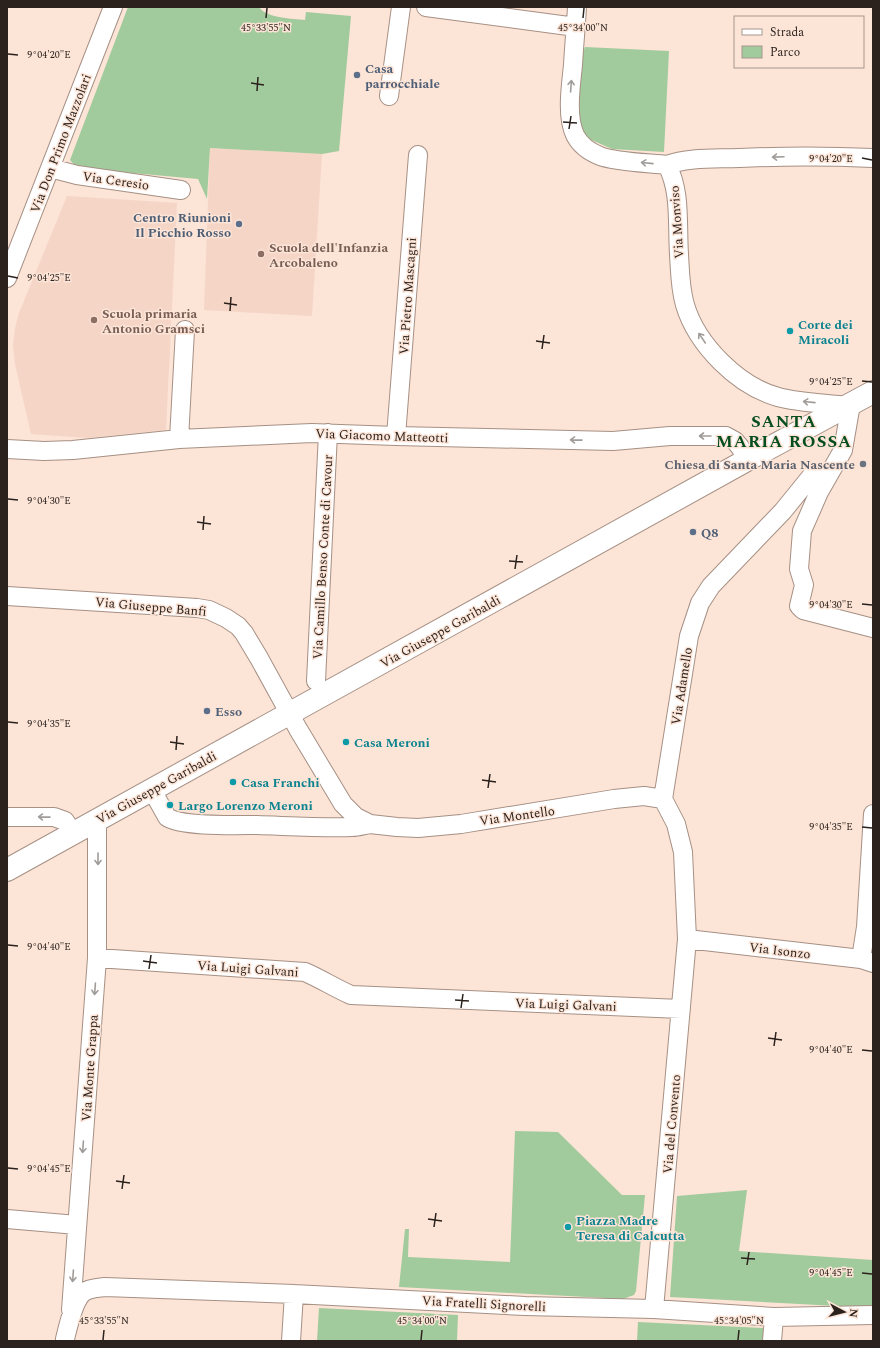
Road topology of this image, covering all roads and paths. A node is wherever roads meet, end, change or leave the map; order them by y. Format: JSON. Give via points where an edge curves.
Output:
{"nodes":[{"id":1,"x":113,"y":7,"type":"edge"},
{"id":2,"x":402,"y":7,"type":"edge"},
{"id":3,"x":426,"y":7,"type":"edge"},
{"id":4,"x":577,"y":7,"type":"edge"},
{"id":5,"x":576,"y":27,"type":"junction"},
{"id":6,"x":389,"y":96,"type":"dead end"},
{"id":7,"x":418,"y":156,"type":"dead end"},
{"id":8,"x":873,"y":158,"type":"edge"},
{"id":9,"x":667,"y":164,"type":"junction"},
{"id":10,"x":50,"y":168,"type":"junction"},
{"id":11,"x":181,"y":190,"type":"dead end"},
{"id":12,"x":7,"y":278,"type":"edge"},
{"id":13,"x":185,"y":330,"type":"dead end"},
{"id":14,"x":873,"y":392,"type":"edge"},
{"id":15,"x":850,"y":405,"type":"junction"},
{"id":16,"x":328,"y":433,"type":"junction"},
{"id":17,"x":396,"y":436,"type":"junction"},
{"id":18,"x":180,"y":439,"type":"junction"},
{"id":19,"x":7,"y":449,"type":"edge"},
{"id":20,"x":747,"y":460,"type":"junction"},
{"id":21,"x":813,"y":474,"type":"dead end"},
{"id":22,"x":7,"y":596,"type":"edge"},
{"id":23,"x":873,"y":628,"type":"edge"},
{"id":24,"x":316,"y":681,"type":"dead end"},
{"id":25,"x":290,"y":714,"type":"junction"},
{"id":26,"x":152,"y":790,"type":"junction"},
{"id":27,"x":663,"y":799,"type":"junction"},
{"id":28,"x":873,"y":814,"type":"edge"},
{"id":29,"x":7,"y":817,"type":"edge"},
{"id":30,"x":97,"y":820,"type":"junction"},
{"id":31,"x":370,"y":824,"type":"junction"},
{"id":32,"x":73,"y":834,"type":"junction"},
{"id":33,"x":7,"y":870,"type":"edge"},
{"id":34,"x":687,"y":939,"type":"junction"},
{"id":35,"x":97,"y":958,"type":"junction"},
{"id":36,"x":867,"y":961,"type":"edge"},
{"id":37,"x":681,"y":1009,"type":"junction"},
{"id":38,"x":7,"y":1219,"type":"edge"},
{"id":39,"x":77,"y":1225,"type":"junction"},
{"id":40,"x":96,"y":1288,"type":"junction"},
{"id":41,"x":294,"y":1294,"type":"junction"},
{"id":42,"x":654,"y":1309,"type":"junction"},
{"id":43,"x":71,"y":1315,"type":"junction"},
{"id":44,"x":873,"y":1315,"type":"edge"},
{"id":45,"x":774,"y":1317,"type":"junction"},
{"id":46,"x":64,"y":1340,"type":"edge"},
{"id":47,"x":291,"y":1341,"type":"edge"},
{"id":48,"x":772,"y":1341,"type":"edge"}],
"edges":[{"from":1,"to":10,"type":"street","name":"Via Don Primo Mazzolari"},
{"from":2,"to":6,"type":"street"},
{"from":3,"to":5,"type":"street"},
{"from":4,"to":5,"type":"street"},
{"from":9,"to":5,"type":"street","one_way":true,"via":[[602,157],[589,151],[574,135],[570,105]]},
{"from":7,"to":17,"type":"street","name":"Via Pietro Mascagni"},
{"from":8,"to":9,"type":"street","one_way":true,"via":[[718,158]]},
{"from":15,"to":9,"type":"street","name":"Via Monviso","one_way":true,"via":[[786,399],[762,392],[740,379],[718,359],[689,316],[681,293],[676,196]]},
{"from":10,"to":11,"type":"street","name":"Via Ceresio","via":[[77,175]]},
{"from":10,"to":12,"type":"street","name":"Via Don Primo Mazzolari"},
{"from":13,"to":18,"type":"street"},
{"from":14,"to":15,"type":"main road","name":"Via Giuseppe Garibaldi"},
{"from":15,"to":20,"type":"main road","name":"Via Giuseppe Garibaldi"},
{"from":15,"to":23,"type":"street","via":[[844,450],[819,492],[802,531],[798,569],[804,585],[800,606],[803,610]]},
{"from":16,"to":17,"type":"street","name":"Via Giacomo Matteotti"},
{"from":16,"to":18,"type":"street","name":"Via Giacomo Matteotti"},
{"from":16,"to":24,"type":"street","name":"Via Camillo Benso Conte di Cavour"},
{"from":20,"to":17,"type":"street","name":"Via Giacomo Matteotti","one_way":true,"via":[[735,441],[726,436],[670,436],[613,441]]},
{"from":18,"to":19,"type":"street","name":"Via Giacomo Matteotti","via":[[73,450]]},
{"from":20,"to":25,"type":"main road","name":"Via Giuseppe Garibaldi"},
{"from":21,"to":27,"type":"street","name":"Via Adamello","via":[[783,511],[711,586],[700,603],[689,636]]},
{"from":22,"to":25,"type":"street","name":"Via Giuseppe Banfi","via":[[197,608],[218,614],[244,633]]},
{"from":25,"to":26,"type":"main road","name":"Via Giuseppe Garibaldi"},
{"from":25,"to":31,"type":"street","name":"Via Montello","via":[[343,804],[356,817]]},
{"from":26,"to":30,"type":"main road","name":"Via Giuseppe Garibaldi"},
{"from":26,"to":31,"type":"street","name":"Via Montello","via":[[167,817],[177,821],[354,827]]},
{"from":27,"to":31,"type":"street","name":"Via Montello","via":[[644,796],[622,798],[461,824],[418,828]]},
{"from":27,"to":34,"type":"street","via":[[676,824],[683,852]]},
{"from":28,"to":36,"type":"street","via":[[866,927]]},
{"from":32,"to":29,"type":"street","one_way":true,"via":[[65,821],[54,817]]},
{"from":30,"to":32,"type":"main road","name":"Via Giuseppe Garibaldi"},
{"from":30,"to":35,"type":"street","name":"Via Monte Grappa","one_way":true},
{"from":32,"to":33,"type":"main road","name":"Via Giuseppe Garibaldi"},
{"from":34,"to":36,"type":"street","name":"Via Isonzo"},
{"from":34,"to":37,"type":"street","name":"Via del Convento"},
{"from":35,"to":37,"type":"street","name":"Via Luigi Galvani","via":[[305,972],[351,995]]},
{"from":35,"to":39,"type":"street","name":"Via Monte Grappa","one_way":true},
{"from":37,"to":42,"type":"street","name":"Via del Convento"},
{"from":38,"to":39,"type":"street"},
{"from":39,"to":43,"type":"street","name":"Via Monte Grappa","one_way":true},
{"from":40,"to":41,"type":"street","name":"Via Fratelli Signorelli"},
{"from":40,"to":43,"type":"street","via":[[83,1293]]},
{"from":40,"to":46,"type":"street","via":[[92,1299]]},
{"from":41,"to":42,"type":"street","name":"Via Fratelli Signorelli","via":[[526,1306]]},
{"from":41,"to":47,"type":"street"},
{"from":42,"to":45,"type":"street","name":"Via Fratelli Signorelli"},
{"from":43,"to":46,"type":"street"},
{"from":44,"to":45,"type":"street","name":"Via Fratelli Signorelli"},
{"from":45,"to":48,"type":"street"}]}
